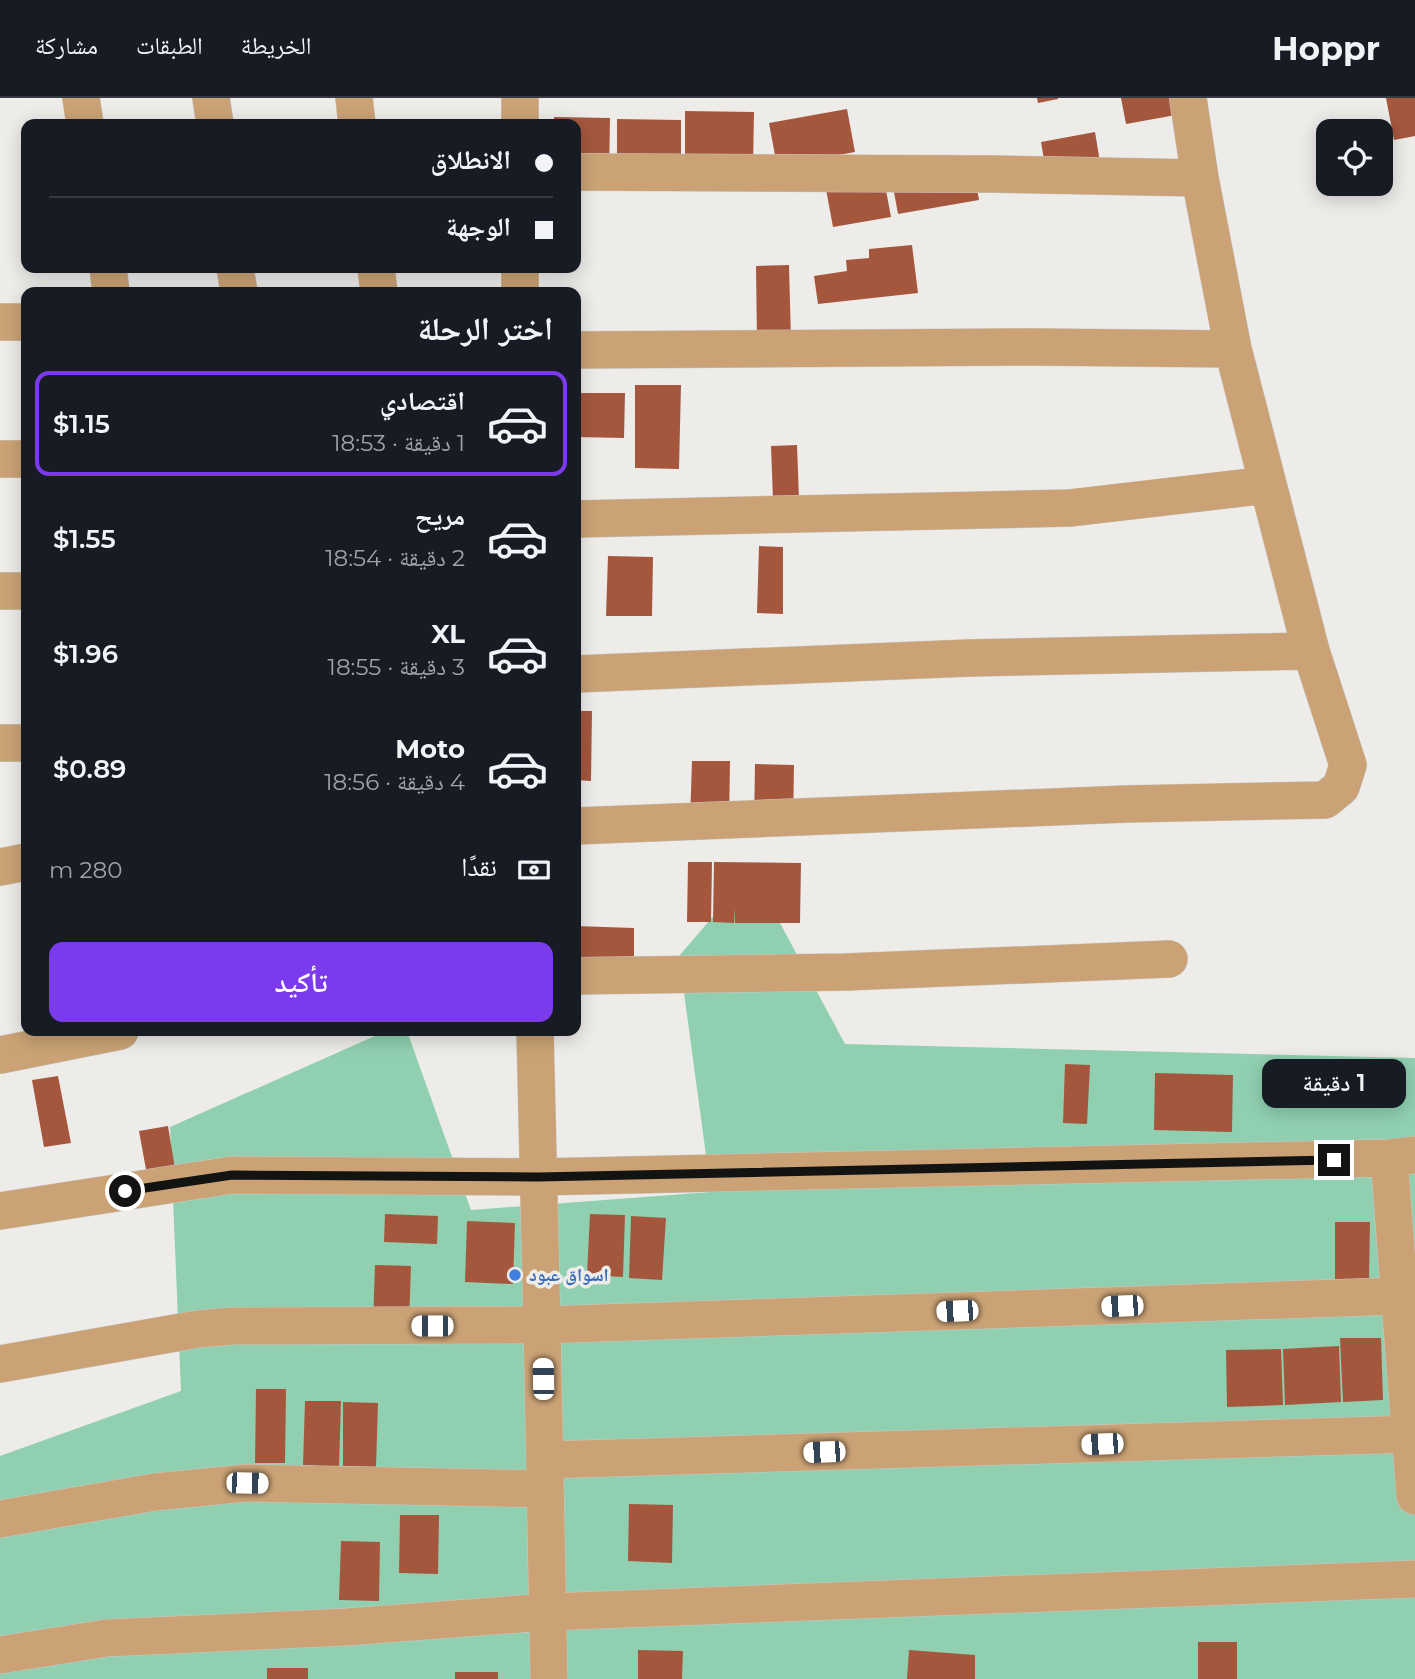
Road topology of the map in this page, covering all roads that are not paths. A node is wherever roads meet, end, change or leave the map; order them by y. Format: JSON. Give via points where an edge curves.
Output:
{"nodes":[{"id":1,"x":81,"y":98,"type":"edge"},
{"id":2,"x":211,"y":98,"type":"edge"},
{"id":3,"x":354,"y":98,"type":"edge"},
{"id":4,"x":520,"y":98,"type":"edge"},
{"id":5,"x":1188,"y":98,"type":"edge"},
{"id":6,"x":84,"y":119,"type":"edge"},
{"id":7,"x":214,"y":119,"type":"edge"},
{"id":8,"x":356,"y":119,"type":"edge"},
{"id":9,"x":520,"y":119,"type":"edge"},
{"id":10,"x":581,"y":172,"type":"edge"},
{"id":11,"x":1200,"y":178,"type":"junction"},
{"id":12,"x":0,"y":322,"type":"edge"},
{"id":13,"x":21,"y":322,"type":"edge"},
{"id":14,"x":1233,"y":349,"type":"junction"},
{"id":15,"x":581,"y":350,"type":"edge"},
{"id":16,"x":0,"y":459,"type":"edge"},
{"id":17,"x":21,"y":459,"type":"edge"},
{"id":18,"x":1268,"y":485,"type":"junction"},
{"id":19,"x":581,"y":519,"type":"edge"},
{"id":20,"x":0,"y":591,"type":"edge"},
{"id":21,"x":21,"y":591,"type":"edge"},
{"id":22,"x":1311,"y":651,"type":"junction"},
{"id":23,"x":581,"y":674,"type":"edge"},
{"id":24,"x":0,"y":743,"type":"edge"},
{"id":25,"x":21,"y":743,"type":"edge"},
{"id":26,"x":581,"y":826,"type":"edge"},
{"id":27,"x":21,"y":863,"type":"edge"},
{"id":28,"x":0,"y":867,"type":"edge"},
{"id":29,"x":1170,"y":959,"type":"dead end"},
{"id":30,"x":581,"y":976,"type":"edge"},
{"id":31,"x":95,"y":1036,"type":"edge"},
{"id":32,"x":535,"y":1036,"type":"edge"},
{"id":33,"x":0,"y":1055,"type":"edge"},
{"id":34,"x":1402,"y":1157,"type":"edge"},
{"id":35,"x":538,"y":1177,"type":"junction"},
{"id":36,"x":0,"y":1211,"type":"edge"},
{"id":37,"x":1407,"y":1295,"type":"edge"},
{"id":38,"x":542,"y":1325,"type":"junction"},
{"id":39,"x":0,"y":1364,"type":"edge"},
{"id":40,"x":1412,"y":1434,"type":"edge"},
{"id":41,"x":545,"y":1475,"type":"junction"},
{"id":42,"x":1415,"y":1496,"type":"edge"},
{"id":43,"x":0,"y":1518,"type":"edge"},
{"id":44,"x":1415,"y":1579,"type":"edge"},
{"id":45,"x":547,"y":1612,"type":"junction"},
{"id":46,"x":0,"y":1656,"type":"edge"},
{"id":47,"x":549,"y":1679,"type":"edge"}],
"edges":[{"from":1,"to":6,"type":"street"},
{"from":2,"to":7,"type":"street"},
{"from":3,"to":8,"type":"street"},
{"from":4,"to":9,"type":"street"},
{"from":5,"to":11,"type":"street"},
{"from":10,"to":11,"type":"street"},
{"from":11,"to":14,"type":"street"},
{"from":12,"to":13,"type":"street"},
{"from":14,"to":15,"type":"street"},
{"from":14,"to":18,"type":"street"},
{"from":16,"to":17,"type":"street"},
{"from":18,"to":19,"type":"street","via":[[1070,508]]},
{"from":18,"to":22,"type":"street"},
{"from":20,"to":21,"type":"street"},
{"from":22,"to":23,"type":"street","via":[[969,658]]},
{"from":22,"to":26,"type":"street","via":[[1348,765],[1341,787],[1325,800]]},
{"from":24,"to":25,"type":"street"},
{"from":27,"to":28,"type":"street"},
{"from":29,"to":30,"type":"street","via":[[846,972]]},
{"from":31,"to":33,"type":"street"},
{"from":32,"to":35,"type":"street"},
{"from":34,"to":35,"type":"street"},
{"from":34,"to":37,"type":"street"},
{"from":35,"to":36,"type":"street","via":[[232,1175]]},
{"from":35,"to":38,"type":"street"},
{"from":37,"to":38,"type":"street"},
{"from":37,"to":40,"type":"street"},
{"from":38,"to":39,"type":"street","via":[[233,1326]]},
{"from":38,"to":41,"type":"street"},
{"from":40,"to":41,"type":"street"},
{"from":40,"to":42,"type":"street"},
{"from":41,"to":43,"type":"street","via":[[247,1483],[155,1492]]},
{"from":41,"to":45,"type":"street"},
{"from":44,"to":45,"type":"street"},
{"from":45,"to":46,"type":"street","via":[[107,1638]]},
{"from":45,"to":47,"type":"street"}]}
